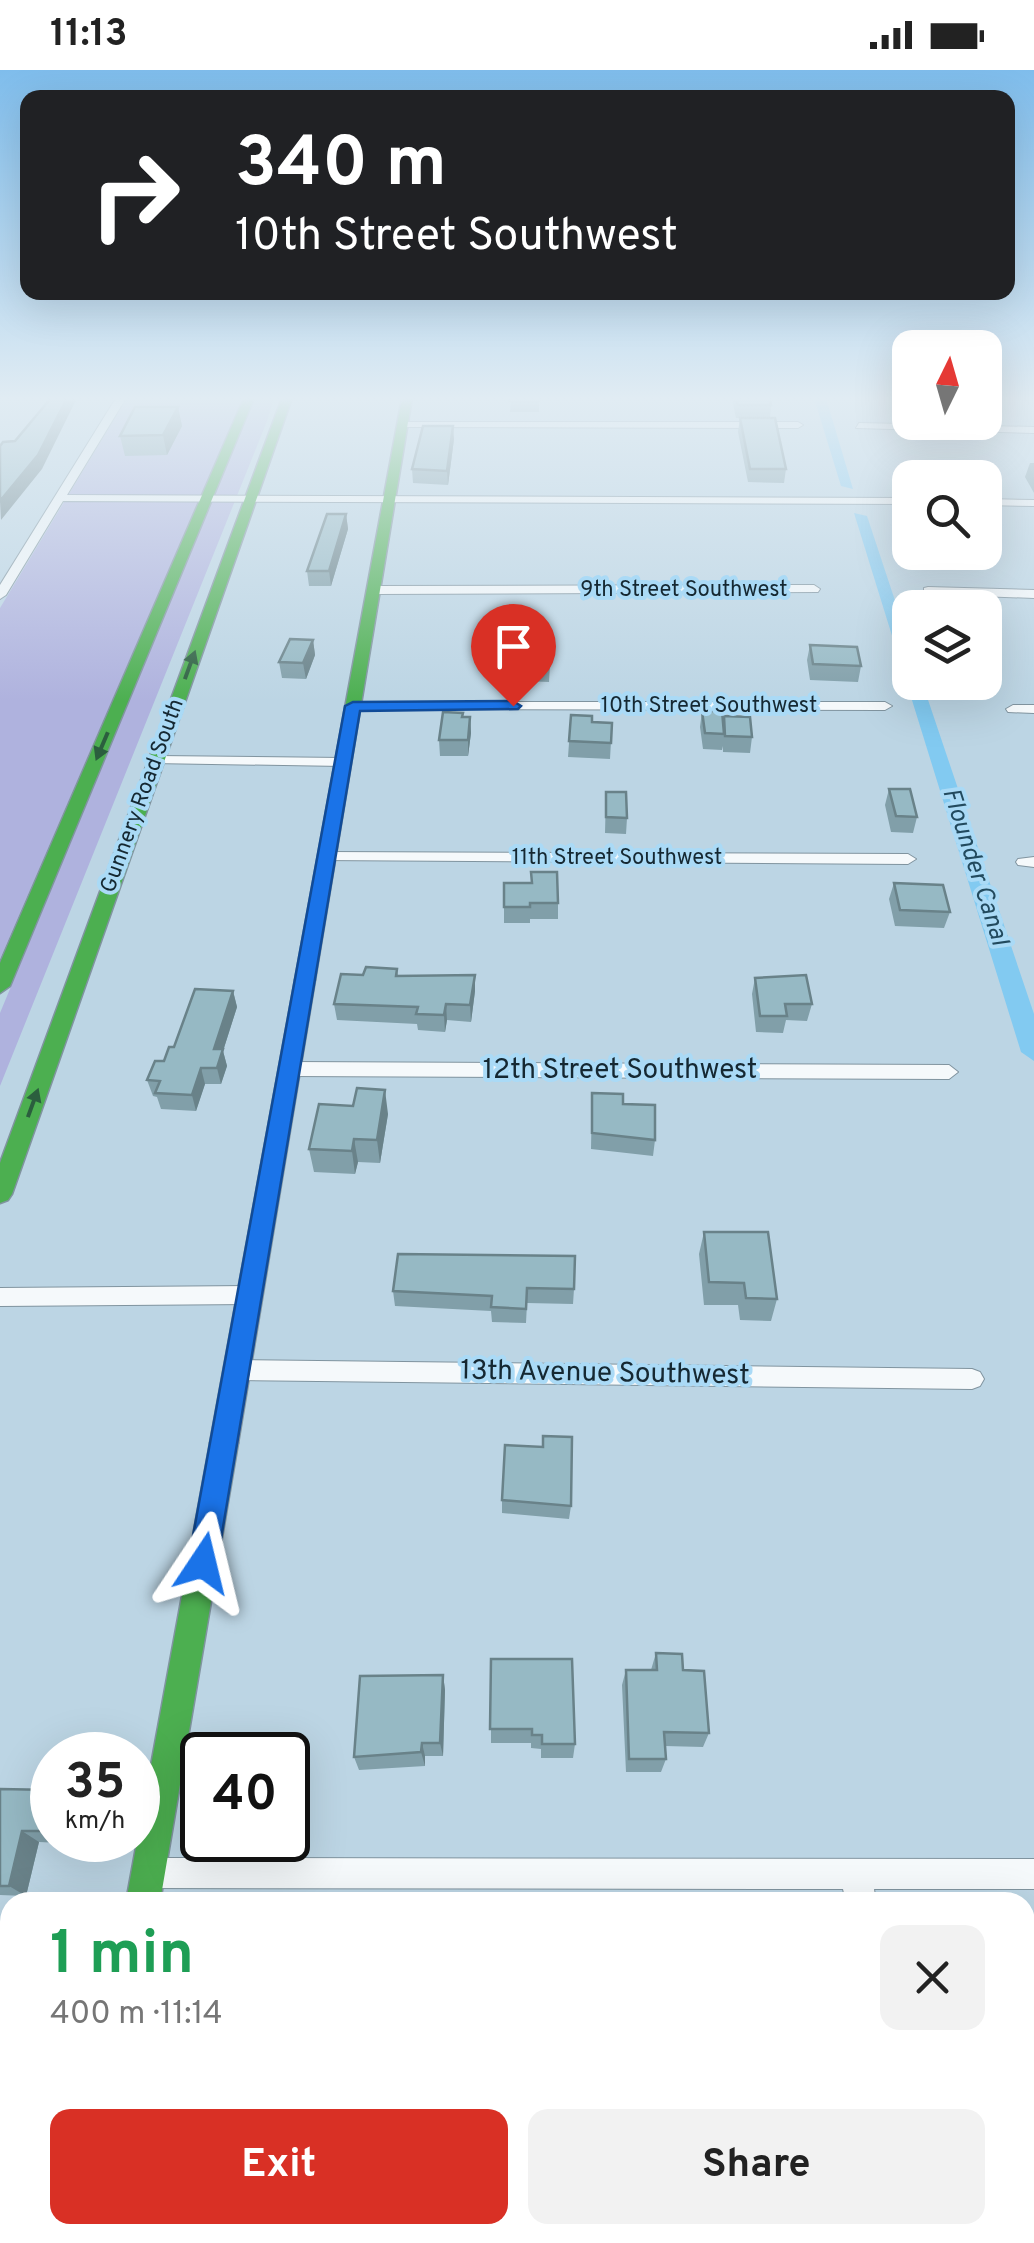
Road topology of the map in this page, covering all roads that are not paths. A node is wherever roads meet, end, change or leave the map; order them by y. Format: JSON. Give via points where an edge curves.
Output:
{"nodes":[{"id":1,"x":59,"y":499,"type":"edge"},
{"id":2,"x":206,"y":499,"type":"edge"},
{"id":3,"x":249,"y":499,"type":"edge"},
{"id":4,"x":389,"y":499,"type":"edge"},
{"id":5,"x":755,"y":499,"type":"edge"},
{"id":6,"x":892,"y":500,"type":"edge"},
{"id":7,"x":1002,"y":502,"type":"edge"},
{"id":8,"x":1034,"y":503,"type":"edge"},
{"id":9,"x":374,"y":590,"type":"junction"},
{"id":10,"x":814,"y":590,"type":"dead end"},
{"id":11,"x":1002,"y":593,"type":"edge"},
{"id":12,"x":1034,"y":594,"type":"edge"},
{"id":13,"x":0,"y":595,"type":"edge"},
{"id":14,"x":353,"y":706,"type":"junction"},
{"id":15,"x":885,"y":706,"type":"dead end"},
{"id":16,"x":1013,"y":709,"type":"dead end"},
{"id":17,"x":1034,"y":709,"type":"edge"},
{"id":18,"x":156,"y":760,"type":"junction"},
{"id":19,"x":343,"y":762,"type":"junction"},
{"id":20,"x":326,"y":858,"type":"junction"},
{"id":21,"x":908,"y":859,"type":"dead end"},
{"id":22,"x":0,"y":986,"type":"edge"},
{"id":23,"x":292,"y":1069,"type":"junction"},
{"id":24,"x":949,"y":1072,"type":"dead end"},
{"id":25,"x":0,"y":1194,"type":"edge"},
{"id":26,"x":250,"y":1294,"type":"junction"},
{"id":27,"x":0,"y":1297,"type":"edge"},
{"id":28,"x":237,"y":1370,"type":"junction"},
{"id":29,"x":972,"y":1379,"type":"dead end"},
{"id":30,"x":1034,"y":1874,"type":"edge"},
{"id":31,"x":145,"y":1888,"type":"edge"},
{"id":32,"x":858,"y":1888,"type":"edge"}],
"edges":[{"from":1,"to":13,"type":"street"},
{"from":2,"to":22,"type":"main road","name":"Gunnery Road South","one_way":true},
{"from":18,"to":3,"type":"main road","name":"Gunnery Road South","one_way":true},
{"from":4,"to":9,"type":"main road"},
{"from":5,"to":6,"type":"street"},
{"from":7,"to":8,"type":"street"},
{"from":9,"to":10,"type":"street","name":"9th Street Southwest"},
{"from":9,"to":14,"type":"main road"},
{"from":11,"to":12,"type":"street"},
{"from":14,"to":15,"type":"street","name":"10th Street Southwest"},
{"from":14,"to":19,"type":"main road"},
{"from":16,"to":17,"type":"street"},
{"from":18,"to":19,"type":"street"},
{"from":25,"to":18,"type":"main road","name":"Gunnery Road South","one_way":true},
{"from":19,"to":20,"type":"main road"},
{"from":20,"to":21,"type":"street","name":"11th Street Southwest"},
{"from":20,"to":23,"type":"main road"},
{"from":23,"to":24,"type":"street","name":"12th Street Southwest"},
{"from":23,"to":26,"type":"main road"},
{"from":26,"to":27,"type":"street"},
{"from":26,"to":28,"type":"main road"},
{"from":28,"to":29,"type":"street","name":"13th Avenue Southwest"},
{"from":28,"to":31,"type":"main road"},
{"from":30,"to":32,"type":"street"},
{"from":31,"to":32,"type":"street"}]}
